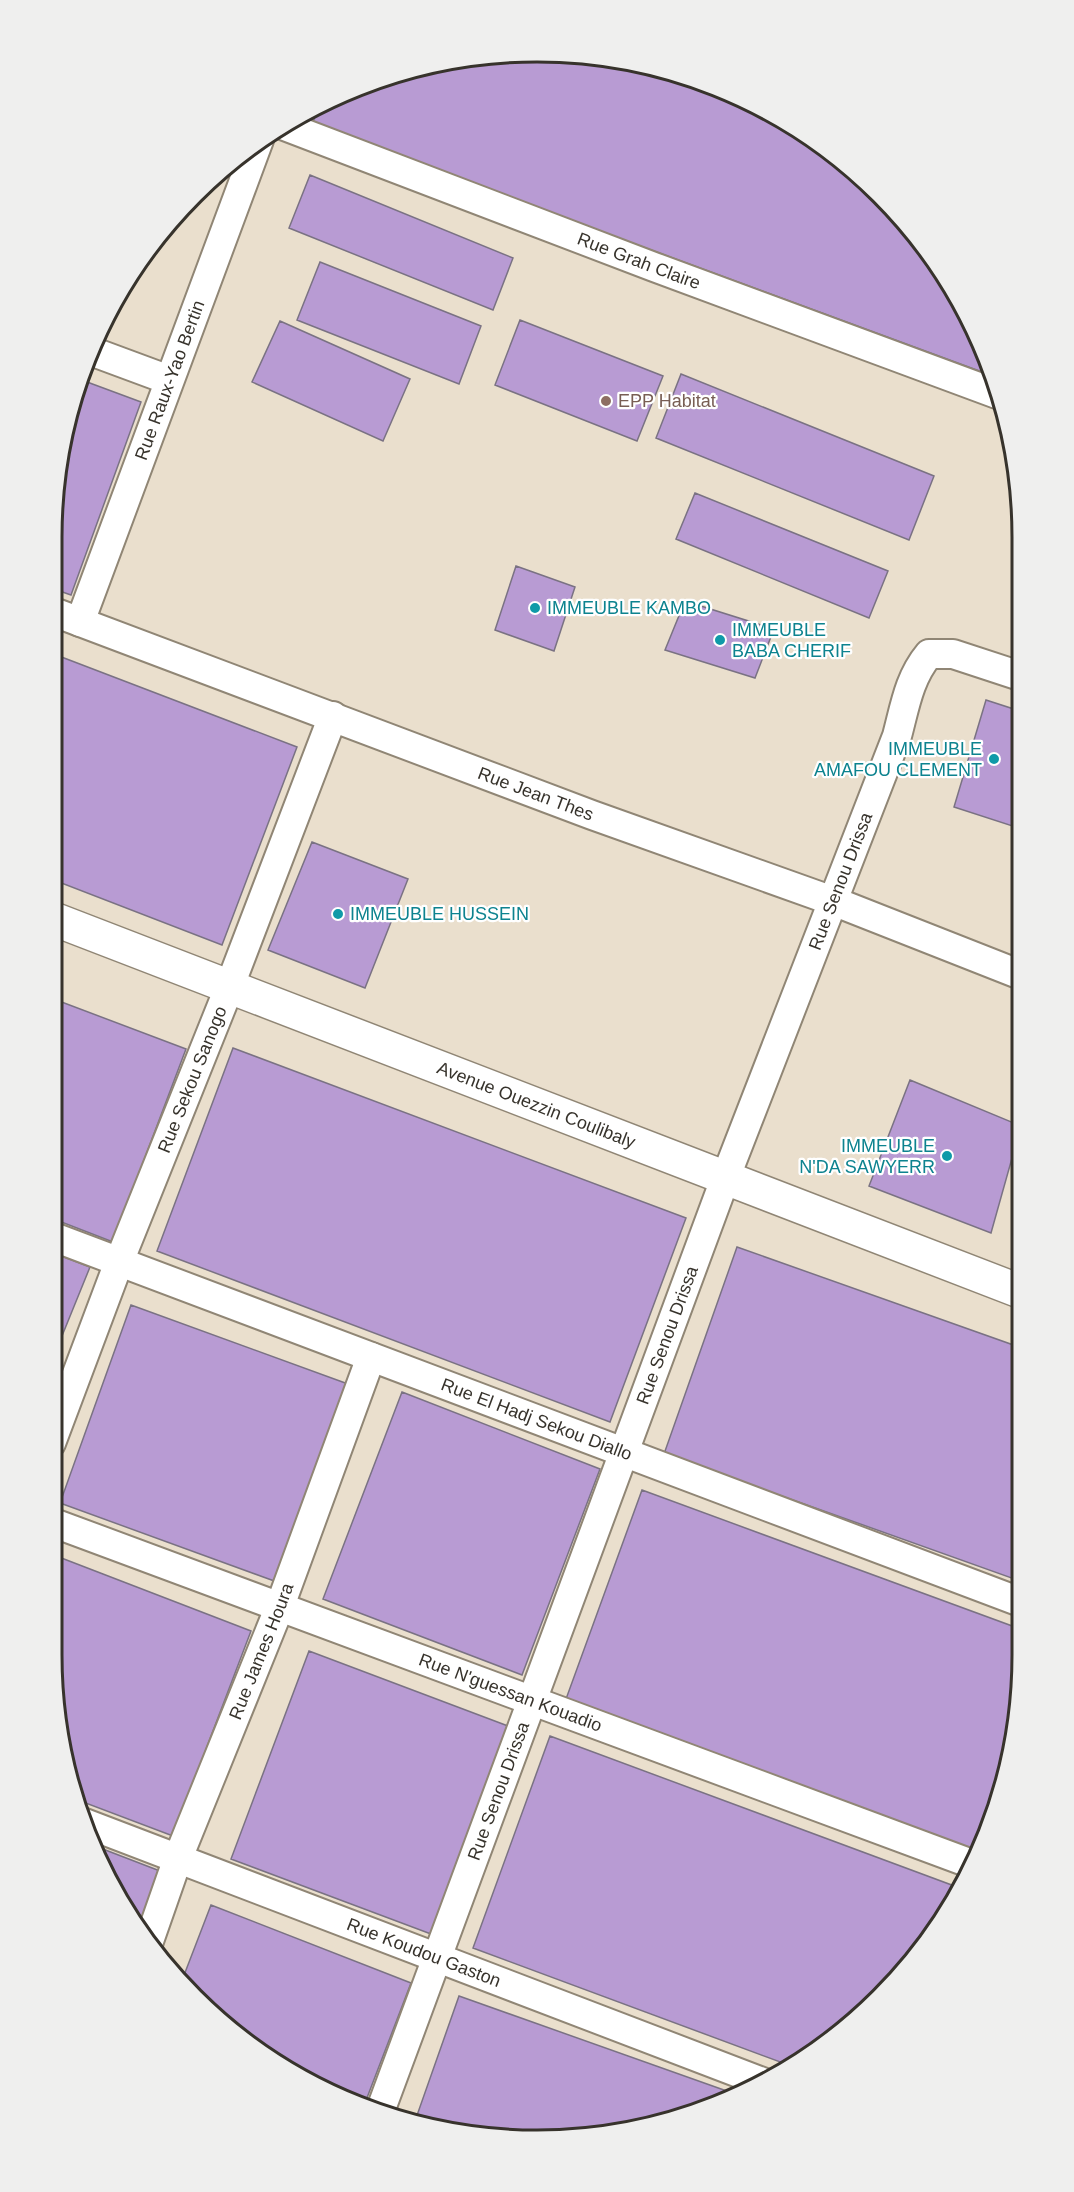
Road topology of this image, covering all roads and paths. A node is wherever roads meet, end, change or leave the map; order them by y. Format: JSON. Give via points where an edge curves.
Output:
{"nodes":[{"id":1,"x":293,"y":129,"type":"edge"},
{"id":2,"x":253,"y":157,"type":"edge"},
{"id":3,"x":99,"y":354,"type":"edge"},
{"id":4,"x":169,"y":380,"type":"junction"},
{"id":5,"x":989,"y":391,"type":"edge"},
{"id":6,"x":62,"y":615,"type":"edge"},
{"id":7,"x":80,"y":622,"type":"junction"},
{"id":8,"x":1012,"y":673,"type":"edge"},
{"id":9,"x":333,"y":716,"type":"junction"},
{"id":10,"x":832,"y":902,"type":"junction"},
{"id":11,"x":62,"y":922,"type":"edge"},
{"id":12,"x":1012,"y":972,"type":"edge"},
{"id":13,"x":229,"y":988,"type":"junction"},
{"id":14,"x":725,"y":1179,"type":"junction"},
{"id":15,"x":62,"y":1240,"type":"edge"},
{"id":16,"x":119,"y":1262,"type":"junction"},
{"id":17,"x":1012,"y":1288,"type":"edge"},
{"id":18,"x":371,"y":1358,"type":"junction"},
{"id":19,"x":62,"y":1414,"type":"edge"},
{"id":20,"x":624,"y":1453,"type":"junction"},
{"id":21,"x":62,"y":1526,"type":"edge"},
{"id":22,"x":1012,"y":1599,"type":"edge"},
{"id":23,"x":280,"y":1606,"type":"junction"},
{"id":24,"x":532,"y":1701,"type":"junction"},
{"id":25,"x":94,"y":1827,"type":"edge"},
{"id":26,"x":178,"y":1858,"type":"junction"},
{"id":27,"x":965,"y":1861,"type":"edge"},
{"id":28,"x":152,"y":1933,"type":"edge"},
{"id":29,"x":438,"y":1956,"type":"junction"},
{"id":30,"x":753,"y":2078,"type":"edge"},
{"id":31,"x":383,"y":2104,"type":"edge"}],
"edges":[{"from":1,"to":5,"type":"street","name":"Rue Grah Claire"},
{"from":2,"to":4,"type":"street","name":"Rue Raux-Yao Bertin"},
{"from":3,"to":4,"type":"street"},
{"from":4,"to":7,"type":"street","name":"Rue Raux-Yao Bertin"},
{"from":6,"to":7,"type":"street","name":"Rue Jean Thes"},
{"from":7,"to":9,"type":"street","name":"Rue Jean Thes"},
{"from":8,"to":10,"type":"street","name":"Rue Senou Drissa","via":[[942,652],[929,654],[919,666],[910,683],[897,736]]},
{"from":9,"to":10,"type":"street","name":"Rue Jean Thes"},
{"from":9,"to":13,"type":"street","name":"Rue Sekou Sanogo"},
{"from":10,"to":12,"type":"street","name":"Rue Jean Thes"},
{"from":10,"to":14,"type":"street","name":"Rue Senou Drissa"},
{"from":11,"to":13,"type":"street","name":"Avenue Ouezzin Coulibaly"},
{"from":13,"to":14,"type":"street","name":"Avenue Ouezzin Coulibaly"},
{"from":13,"to":16,"type":"street","name":"Rue Sekou Sanogo"},
{"from":14,"to":17,"type":"street","name":"Avenue Ouezzin Coulibaly"},
{"from":14,"to":20,"type":"street","name":"Rue Senou Drissa"},
{"from":15,"to":16,"type":"street","name":"Rue El Hadj Sekou Diallo"},
{"from":16,"to":18,"type":"street","name":"Rue El Hadj Sekou Diallo"},
{"from":16,"to":19,"type":"street","name":"Rue Sekou Sanogo"},
{"from":18,"to":20,"type":"street","name":"Rue El Hadj Sekou Diallo"},
{"from":18,"to":23,"type":"street","name":"Rue James Houra"},
{"from":20,"to":22,"type":"street","name":"Rue El Hadj Sekou Diallo"},
{"from":20,"to":24,"type":"street","name":"Rue Senou Drissa"},
{"from":21,"to":23,"type":"street","name":"Rue N'guessan Kouadio"},
{"from":23,"to":24,"type":"street","name":"Rue N'guessan Kouadio"},
{"from":23,"to":26,"type":"street","name":"Rue James Houra"},
{"from":24,"to":27,"type":"street","name":"Rue N'guessan Kouadio"},
{"from":24,"to":29,"type":"street","name":"Rue Senou Drissa"},
{"from":25,"to":26,"type":"street","name":"Rue Koudou Gaston"},
{"from":26,"to":28,"type":"street","name":"Rue James Houra"},
{"from":26,"to":29,"type":"street","name":"Rue Koudou Gaston"},
{"from":29,"to":30,"type":"street","name":"Rue Koudou Gaston"},
{"from":29,"to":31,"type":"street","name":"Rue Senou Drissa"}]}
